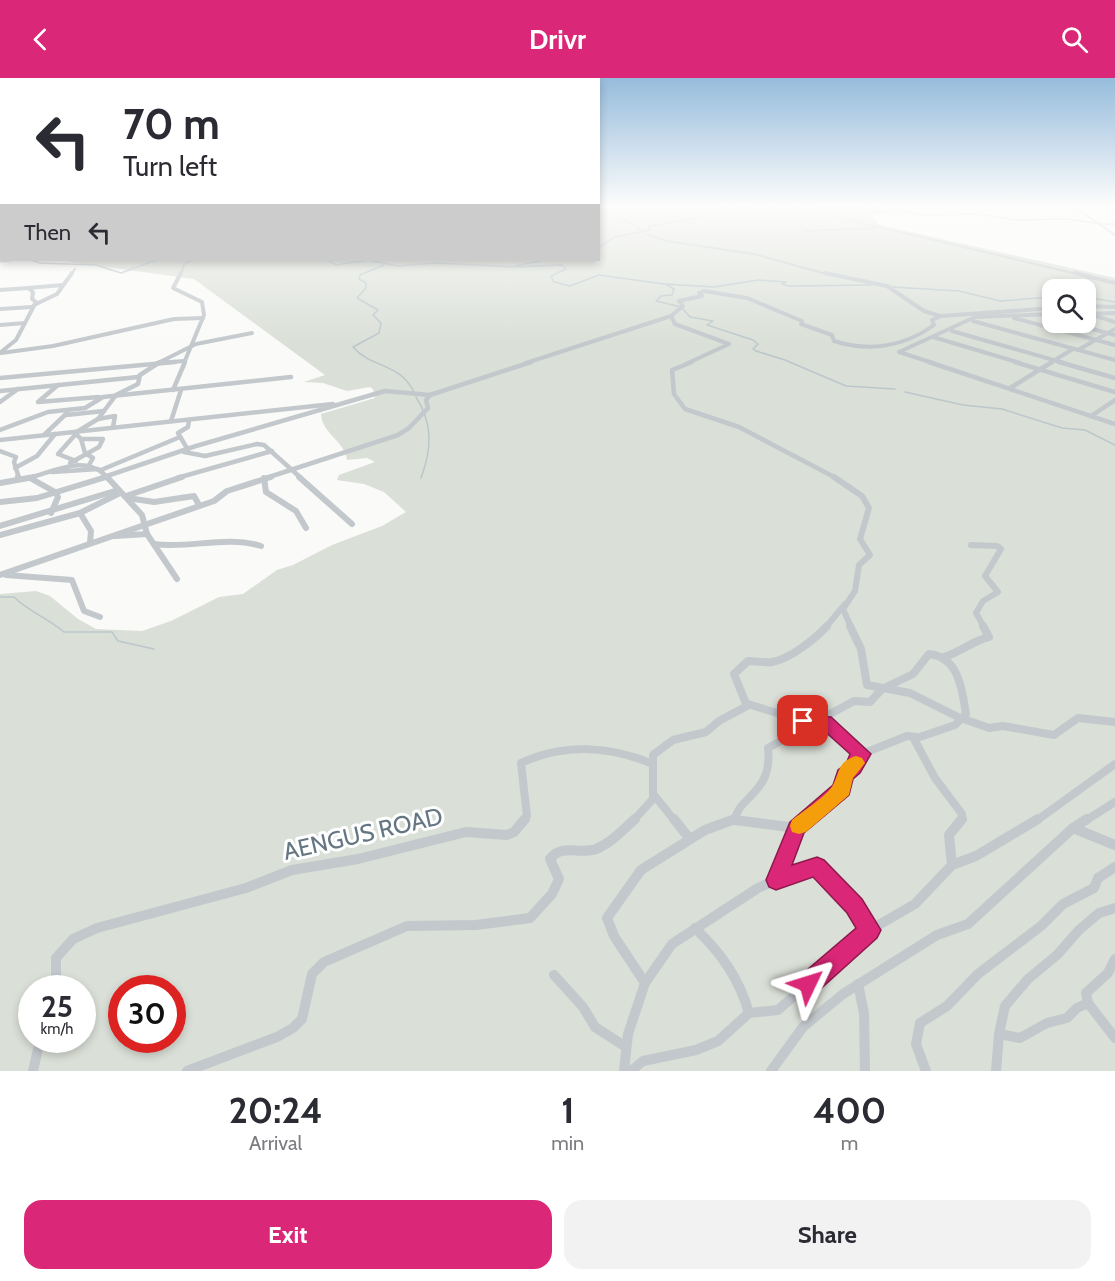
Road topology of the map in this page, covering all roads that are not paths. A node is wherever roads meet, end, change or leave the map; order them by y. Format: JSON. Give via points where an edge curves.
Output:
{"nodes":[{"id":1,"x":744,"y":252,"type":"edge"},
{"id":2,"x":986,"y":252,"type":"edge"},
{"id":3,"x":191,"y":261,"type":"edge"},
{"id":4,"x":75,"y":269,"type":"dead end"},
{"id":5,"x":1115,"y":283,"type":"edge"},
{"id":6,"x":63,"y":285,"type":"junction"},
{"id":7,"x":28,"y":288,"type":"junction"},
{"id":8,"x":0,"y":290,"type":"edge"},
{"id":9,"x":33,"y":306,"type":"junction"},
{"id":10,"x":1096,"y":306,"type":"edge"},
{"id":11,"x":1115,"y":306,"type":"edge"},
{"id":12,"x":1,"y":309,"type":"edge"},
{"id":13,"x":1042,"y":309,"type":"edge"},
{"id":14,"x":1115,"y":312,"type":"edge"},
{"id":15,"x":1096,"y":313,"type":"edge"},
{"id":16,"x":671,"y":316,"type":"junction"},
{"id":17,"x":941,"y":316,"type":"junction"},
{"id":18,"x":1010,"y":316,"type":"junction"},
{"id":19,"x":1042,"y":316,"type":"edge"},
{"id":20,"x":1096,"y":316,"type":"edge"},
{"id":21,"x":1000,"y":317,"type":"junction"},
{"id":22,"x":1042,"y":317,"type":"edge"},
{"id":23,"x":203,"y":318,"type":"junction"},
{"id":24,"x":974,"y":321,"type":"junction"},
{"id":25,"x":1115,"y":322,"type":"edge"},
{"id":26,"x":25,"y":323,"type":"junction"},
{"id":27,"x":0,"y":325,"type":"edge"},
{"id":28,"x":1115,"y":329,"type":"edge"},
{"id":29,"x":1096,"y":330,"type":"edge"},
{"id":30,"x":952,"y":331,"type":"junction"},
{"id":31,"x":252,"y":333,"type":"dead end"},
{"id":32,"x":1107,"y":333,"type":"junction"},
{"id":33,"x":1115,"y":335,"type":"edge"},
{"id":34,"x":935,"y":338,"type":"junction"},
{"id":35,"x":1097,"y":340,"type":"junction"},
{"id":36,"x":190,"y":345,"type":"junction"},
{"id":37,"x":1115,"y":345,"type":"edge"},
{"id":38,"x":0,"y":348,"type":"edge"},
{"id":39,"x":6,"y":348,"type":"junction"},
{"id":40,"x":1075,"y":350,"type":"junction"},
{"id":41,"x":1,"y":354,"type":"edge"},
{"id":42,"x":1115,"y":360,"type":"edge"},
{"id":43,"x":184,"y":361,"type":"junction"},
{"id":44,"x":1054,"y":361,"type":"junction"},
{"id":45,"x":153,"y":364,"type":"junction"},
{"id":46,"x":1039,"y":369,"type":"junction"},
{"id":47,"x":138,"y":377,"type":"junction"},
{"id":48,"x":291,"y":377,"type":"dead end"},
{"id":49,"x":0,"y":378,"type":"edge"},
{"id":50,"x":1115,"y":378,"type":"edge"},
{"id":51,"x":58,"y":384,"type":"junction"},
{"id":52,"x":18,"y":389,"type":"junction"},
{"id":53,"x":173,"y":390,"type":"junction"},
{"id":54,"x":181,"y":390,"type":"junction"},
{"id":55,"x":1011,"y":390,"type":"junction"},
{"id":56,"x":0,"y":391,"type":"edge"},
{"id":57,"x":1115,"y":392,"type":"edge"},
{"id":58,"x":116,"y":395,"type":"junction"},
{"id":59,"x":430,"y":395,"type":"junction"},
{"id":60,"x":103,"y":397,"type":"junction"},
{"id":61,"x":1115,"y":400,"type":"edge"},
{"id":62,"x":0,"y":402,"type":"edge"},
{"id":63,"x":340,"y":403,"type":"junction"},
{"id":64,"x":106,"y":410,"type":"junction"},
{"id":65,"x":67,"y":413,"type":"junction"},
{"id":66,"x":1091,"y":416,"type":"dead end"},
{"id":67,"x":98,"y":419,"type":"junction"},
{"id":68,"x":189,"y":420,"type":"junction"},
{"id":69,"x":171,"y":421,"type":"junction"},
{"id":70,"x":1115,"y":424,"type":"edge"},
{"id":71,"x":113,"y":427,"type":"junction"},
{"id":72,"x":0,"y":430,"type":"edge"},
{"id":73,"x":77,"y":432,"type":"junction"},
{"id":74,"x":55,"y":434,"type":"junction"},
{"id":75,"x":44,"y":435,"type":"junction"},
{"id":76,"x":180,"y":437,"type":"junction"},
{"id":77,"x":81,"y":439,"type":"junction"},
{"id":78,"x":0,"y":440,"type":"edge"},
{"id":79,"x":0,"y":451,"type":"edge"},
{"id":80,"x":186,"y":451,"type":"junction"},
{"id":81,"x":272,"y":451,"type":"junction"},
{"id":82,"x":86,"y":454,"type":"junction"},
{"id":83,"x":74,"y":460,"type":"junction"},
{"id":84,"x":86,"y":463,"type":"junction"},
{"id":85,"x":67,"y":465,"type":"junction"},
{"id":86,"x":15,"y":468,"type":"junction"},
{"id":87,"x":292,"y":469,"type":"junction"},
{"id":88,"x":100,"y":470,"type":"junction"},
{"id":89,"x":44,"y":473,"type":"junction"},
{"id":90,"x":107,"y":475,"type":"junction"},
{"id":91,"x":30,"y":478,"type":"junction"},
{"id":92,"x":264,"y":478,"type":"junction"},
{"id":93,"x":19,"y":479,"type":"junction"},
{"id":94,"x":0,"y":483,"type":"edge"},
{"id":95,"x":55,"y":492,"type":"junction"},
{"id":96,"x":123,"y":494,"type":"junction"},
{"id":97,"x":0,"y":502,"type":"edge"},
{"id":98,"x":199,"y":505,"type":"junction"},
{"id":99,"x":53,"y":511,"type":"junction"},
{"id":100,"x":80,"y":513,"type":"junction"},
{"id":101,"x":45,"y":520,"type":"junction"},
{"id":102,"x":144,"y":524,"type":"junction"},
{"id":103,"x":352,"y":524,"type":"dead end"},
{"id":104,"x":0,"y":526,"type":"edge"},
{"id":105,"x":306,"y":528,"type":"dead end"},
{"id":106,"x":147,"y":534,"type":"junction"},
{"id":107,"x":0,"y":535,"type":"edge"},
{"id":108,"x":105,"y":537,"type":"junction"},
{"id":109,"x":90,"y":543,"type":"junction"},
{"id":110,"x":154,"y":544,"type":"junction"},
{"id":111,"x":970,"y":545,"type":"dead end"},
{"id":112,"x":261,"y":546,"type":"dead end"},
{"id":113,"x":1,"y":575,"type":"edge"},
{"id":114,"x":177,"y":579,"type":"dead end"},
{"id":115,"x":845,"y":604,"type":"junction"},
{"id":116,"x":100,"y":617,"type":"dead end"},
{"id":117,"x":944,"y":657,"type":"junction"},
{"id":118,"x":882,"y":690,"type":"junction"},
{"id":119,"x":748,"y":704,"type":"junction"},
{"id":120,"x":964,"y":719,"type":"junction"},
{"id":121,"x":814,"y":721,"type":"junction"},
{"id":122,"x":1115,"y":722,"type":"edge"},
{"id":123,"x":916,"y":737,"type":"junction"},
{"id":124,"x":862,"y":754,"type":"junction"},
{"id":125,"x":653,"y":764,"type":"junction"},
{"id":126,"x":1115,"y":764,"type":"edge"},
{"id":127,"x":654,"y":795,"type":"junction"},
{"id":128,"x":1115,"y":802,"type":"edge"},
{"id":129,"x":735,"y":820,"type":"junction"},
{"id":130,"x":796,"y":828,"type":"junction"},
{"id":131,"x":1073,"y":828,"type":"junction"},
{"id":132,"x":689,"y":838,"type":"junction"},
{"id":133,"x":1115,"y":845,"type":"edge"},
{"id":134,"x":952,"y":865,"type":"junction"},
{"id":135,"x":1115,"y":867,"type":"edge"},
{"id":136,"x":776,"y":880,"type":"junction"},
{"id":137,"x":1115,"y":908,"type":"edge"},
{"id":138,"x":694,"y":928,"type":"junction"},
{"id":139,"x":870,"y":930,"type":"junction"},
{"id":140,"x":1115,"y":959,"type":"edge"},
{"id":141,"x":55,"y":975,"type":"edge"},
{"id":142,"x":554,"y":975,"type":"dead end"},
{"id":143,"x":645,"y":983,"type":"junction"},
{"id":144,"x":858,"y":984,"type":"junction"},
{"id":145,"x":1088,"y":1003,"type":"junction"},
{"id":146,"x":749,"y":1012,"type":"junction"},
{"id":147,"x":999,"y":1034,"type":"junction"},
{"id":148,"x":1115,"y":1038,"type":"edge"},
{"id":149,"x":626,"y":1047,"type":"junction"},
{"id":150,"x":37,"y":1053,"type":"edge"},
{"id":151,"x":33,"y":1071,"type":"edge"},
{"id":152,"x":187,"y":1071,"type":"edge"},
{"id":153,"x":624,"y":1071,"type":"edge"},
{"id":154,"x":631,"y":1071,"type":"edge"},
{"id":155,"x":771,"y":1071,"type":"edge"},
{"id":156,"x":865,"y":1071,"type":"edge"},
{"id":157,"x":926,"y":1071,"type":"edge"},
{"id":158,"x":996,"y":1071,"type":"edge"}],
"edges":[{"from":1,"to":17,"type":"street","via":[[844,279],[887,286],[924,311]]},
{"from":2,"to":5,"type":"street"},
{"from":3,"to":23,"type":"street","via":[[184,264],[173,288],[202,302]]},
{"from":4,"to":6,"type":"street"},
{"from":6,"to":7,"type":"street"},
{"from":6,"to":9,"type":"street","via":[[57,294]]},
{"from":7,"to":8,"type":"street"},
{"from":7,"to":9,"type":"street","via":[[36,300]]},
{"from":9,"to":12,"type":"street"},
{"from":9,"to":26,"type":"street"},
{"from":10,"to":11,"type":"street"},
{"from":13,"to":17,"type":"street"},
{"from":14,"to":15,"type":"street"},
{"from":16,"to":17,"type":"street","via":[[683,306],[679,301],[682,299],[697,299],[702,296],[700,292],[714,291],[762,303],[832,335],[834,341],[875,349],[930,328],[934,325],[932,320]]},
{"from":16,"to":59,"type":"street"},
{"from":16,"to":115,"type":"street","via":[[675,324],[729,344],[672,370],[670,383],[680,405],[738,426],[851,486],[865,499],[869,512],[860,539],[870,555],[860,565],[855,591]]},
{"from":18,"to":19,"type":"street"},
{"from":18,"to":21,"type":"street"},
{"from":18,"to":22,"type":"street"},
{"from":18,"to":35,"type":"street"},
{"from":20,"to":25,"type":"street"},
{"from":21,"to":24,"type":"street"},
{"from":21,"to":34,"type":"street","via":[[975,317]]},
{"from":23,"to":36,"type":"street"},
{"from":23,"to":41,"type":"street","via":[[174,319]]},
{"from":24,"to":30,"type":"street"},
{"from":24,"to":40,"type":"street"},
{"from":26,"to":27,"type":"street"},
{"from":26,"to":39,"type":"street","via":[[16,340]]},
{"from":28,"to":32,"type":"street"},
{"from":29,"to":32,"type":"street"},
{"from":30,"to":34,"type":"street"},
{"from":30,"to":44,"type":"street"},
{"from":31,"to":36,"type":"street"},
{"from":32,"to":33,"type":"street"},
{"from":32,"to":35,"type":"street"},
{"from":34,"to":46,"type":"street"},
{"from":34,"to":55,"type":"street","via":[[899,352]]},
{"from":35,"to":37,"type":"street"},
{"from":35,"to":40,"type":"street"},
{"from":36,"to":43,"type":"street"},
{"from":36,"to":45,"type":"street"},
{"from":38,"to":39,"type":"street"},
{"from":39,"to":41,"type":"street"},
{"from":40,"to":42,"type":"street"},
{"from":40,"to":44,"type":"street"},
{"from":43,"to":45,"type":"street"},
{"from":43,"to":53,"type":"street"},
{"from":44,"to":46,"type":"street"},
{"from":44,"to":50,"type":"street"},
{"from":45,"to":47,"type":"street"},
{"from":45,"to":49,"type":"street"},
{"from":46,"to":55,"type":"street"},
{"from":46,"to":57,"type":"street"},
{"from":47,"to":51,"type":"street"},
{"from":47,"to":58,"type":"street","via":[[138,384]]},
{"from":48,"to":54,"type":"street"},
{"from":51,"to":52,"type":"street"},
{"from":51,"to":60,"type":"street","via":[[38,402]]},
{"from":52,"to":56,"type":"street"},
{"from":52,"to":62,"type":"street"},
{"from":53,"to":54,"type":"street"},
{"from":53,"to":58,"type":"street"},
{"from":54,"to":69,"type":"street"},
{"from":55,"to":70,"type":"street"},
{"from":58,"to":60,"type":"street"},
{"from":58,"to":64,"type":"street"},
{"from":59,"to":63,"type":"street","via":[[397,390]]},
{"from":59,"to":87,"type":"street","via":[[426,400],[428,408],[398,435]]},
{"from":60,"to":65,"type":"street"},
{"from":61,"to":66,"type":"street"},
{"from":63,"to":68,"type":"street"},
{"from":63,"to":80,"type":"street"},
{"from":64,"to":65,"type":"street","via":[[95,414]]},
{"from":64,"to":67,"type":"street"},
{"from":65,"to":72,"type":"street","via":[[48,412]]},
{"from":65,"to":75,"type":"street"},
{"from":67,"to":71,"type":"street","via":[[116,416]]},
{"from":67,"to":73,"type":"street"},
{"from":68,"to":69,"type":"street"},
{"from":68,"to":76,"type":"street","via":[[188,427],[178,433]]},
{"from":69,"to":71,"type":"street"},
{"from":71,"to":73,"type":"street"},
{"from":73,"to":74,"type":"street"},
{"from":73,"to":77,"type":"street"},
{"from":73,"to":83,"type":"street","via":[[58,454]]},
{"from":74,"to":75,"type":"street"},
{"from":74,"to":86,"type":"street","via":[[37,456]]},
{"from":75,"to":78,"type":"street"},
{"from":76,"to":80,"type":"street"},
{"from":76,"to":88,"type":"street"},
{"from":77,"to":82,"type":"street"},
{"from":77,"to":82,"type":"street","via":[[103,438],[103,444]]},
{"from":79,"to":86,"type":"street","via":[[16,456]]},
{"from":80,"to":81,"type":"street","via":[[205,456],[260,444]]},
{"from":80,"to":90,"type":"street"},
{"from":81,"to":87,"type":"street"},
{"from":81,"to":96,"type":"street"},
{"from":82,"to":83,"type":"street"},
{"from":82,"to":84,"type":"street","via":[[93,458]]},
{"from":83,"to":84,"type":"street"},
{"from":83,"to":85,"type":"street"},
{"from":84,"to":85,"type":"street"},
{"from":84,"to":88,"type":"street"},
{"from":85,"to":89,"type":"street"},
{"from":86,"to":93,"type":"street"},
{"from":87,"to":92,"type":"street"},
{"from":87,"to":103,"type":"street"},
{"from":88,"to":89,"type":"street"},
{"from":88,"to":90,"type":"street"},
{"from":89,"to":91,"type":"street"},
{"from":90,"to":95,"type":"street"},
{"from":90,"to":96,"type":"street"},
{"from":91,"to":93,"type":"street"},
{"from":91,"to":95,"type":"street"},
{"from":92,"to":98,"type":"street"},
{"from":92,"to":105,"type":"street","via":[[266,492],[295,508]]},
{"from":93,"to":94,"type":"street"},
{"from":95,"to":97,"type":"street","via":[[29,500]]},
{"from":95,"to":99,"type":"street","via":[[58,497]]},
{"from":96,"to":98,"type":"street","via":[[154,502],[194,496]]},
{"from":96,"to":99,"type":"street"},
{"from":96,"to":100,"type":"street"},
{"from":96,"to":102,"type":"street","via":[[142,515]]},
{"from":98,"to":102,"type":"street"},
{"from":99,"to":101,"type":"street"},
{"from":99,"to":104,"type":"street"},
{"from":100,"to":101,"type":"street"},
{"from":100,"to":109,"type":"street","via":[[91,531]]},
{"from":101,"to":107,"type":"street"},
{"from":102,"to":106,"type":"street"},
{"from":102,"to":108,"type":"street"},
{"from":106,"to":108,"type":"street"},
{"from":106,"to":110,"type":"street"},
{"from":108,"to":109,"type":"street"},
{"from":109,"to":113,"type":"street"},
{"from":110,"to":112,"type":"street","via":[[176,547],[245,540]]},
{"from":110,"to":114,"type":"street"},
{"from":111,"to":117,"type":"street","via":[[1000,549],[986,576],[998,592],[984,601],[976,613],[988,637]]},
{"from":113,"to":116,"type":"street","via":[[72,580],[78,585],[84,611]]},
{"from":115,"to":118,"type":"street","via":[[843,612],[861,649],[866,684]]},
{"from":115,"to":119,"type":"street","via":[[820,634],[778,662],[748,661],[737,670],[734,680]]},
{"from":117,"to":118,"type":"street","via":[[929,654],[913,674]]},
{"from":117,"to":120,"type":"street","via":[[958,676]]},
{"from":118,"to":120,"type":"street","via":[[925,698]]},
{"from":118,"to":121,"type":"street","via":[[870,702],[854,701]]},
{"from":119,"to":121,"type":"street"},
{"from":119,"to":125,"type":"street","via":[[706,732],[662,746],[653,755]]},
{"from":120,"to":122,"type":"street","via":[[989,728],[1003,726],[1047,735],[1057,733],[1078,718]]},
{"from":120,"to":123,"type":"street"},
{"from":121,"to":124,"type":"street","via":[[828,724]]},
{"from":121,"to":129,"type":"street","via":[[768,748],[770,760],[765,776],[753,798],[736,812]]},
{"from":123,"to":124,"type":"street","via":[[906,736]]},
{"from":123,"to":134,"type":"street","via":[[917,747],[935,778],[962,814],[962,820],[949,835]]},
{"from":124,"to":130,"type":"street","via":[[854,768],[844,775],[842,789]]},
{"from":125,"to":127,"type":"street"},
{"from":125,"to":141,"type":"street","name":"AENGUS ROAD","via":[[607,750],[537,755],[521,763],[527,816],[508,836],[465,832],[358,859],[292,870],[246,888],[96,928],[73,939],[62,950]]},
{"from":126,"to":134,"type":"street","via":[[1024,829]]},
{"from":127,"to":132,"type":"street"},
{"from":127,"to":152,"type":"street","via":[[637,817],[593,850],[559,850],[553,854],[550,860],[559,879],[552,894],[530,918],[476,925],[407,926],[332,959],[314,970],[302,1019],[293,1028]]},
{"from":128,"to":131,"type":"street"},
{"from":129,"to":130,"type":"street"},
{"from":129,"to":132,"type":"street","via":[[711,826]]},
{"from":130,"to":136,"type":"street"},
{"from":131,"to":133,"type":"street"},
{"from":131,"to":144,"type":"street","via":[[968,924],[937,935]]},
{"from":132,"to":143,"type":"street","via":[[647,865],[607,918],[616,940],[633,958]]},
{"from":134,"to":139,"type":"street","via":[[915,904]]},
{"from":135,"to":157,"type":"street","via":[[1098,878],[1094,888],[1063,904],[947,1006],[920,1023],[916,1044]]},
{"from":136,"to":138,"type":"street"},
{"from":136,"to":139,"type":"street","via":[[817,866],[855,906]]},
{"from":137,"to":147,"type":"street","via":[[1099,913],[1028,979],[1005,1006]]},
{"from":138,"to":143,"type":"street","via":[[672,944]]},
{"from":138,"to":146,"type":"street","via":[[724,956],[743,990]]},
{"from":139,"to":146,"type":"street","via":[[778,1010]]},
{"from":140,"to":145,"type":"street","via":[[1110,972],[1086,993]]},
{"from":142,"to":149,"type":"street","via":[[595,1027]]},
{"from":143,"to":149,"type":"street"},
{"from":144,"to":155,"type":"street","via":[[803,1027]]},
{"from":144,"to":156,"type":"street","via":[[864,1013]]},
{"from":145,"to":147,"type":"street","via":[[1020,1038]]},
{"from":145,"to":148,"type":"street"},
{"from":146,"to":154,"type":"street","via":[[718,1041],[696,1050],[643,1061]]},
{"from":147,"to":158,"type":"street"},
{"from":149,"to":153,"type":"street"},
{"from":150,"to":151,"type":"street"}]}
